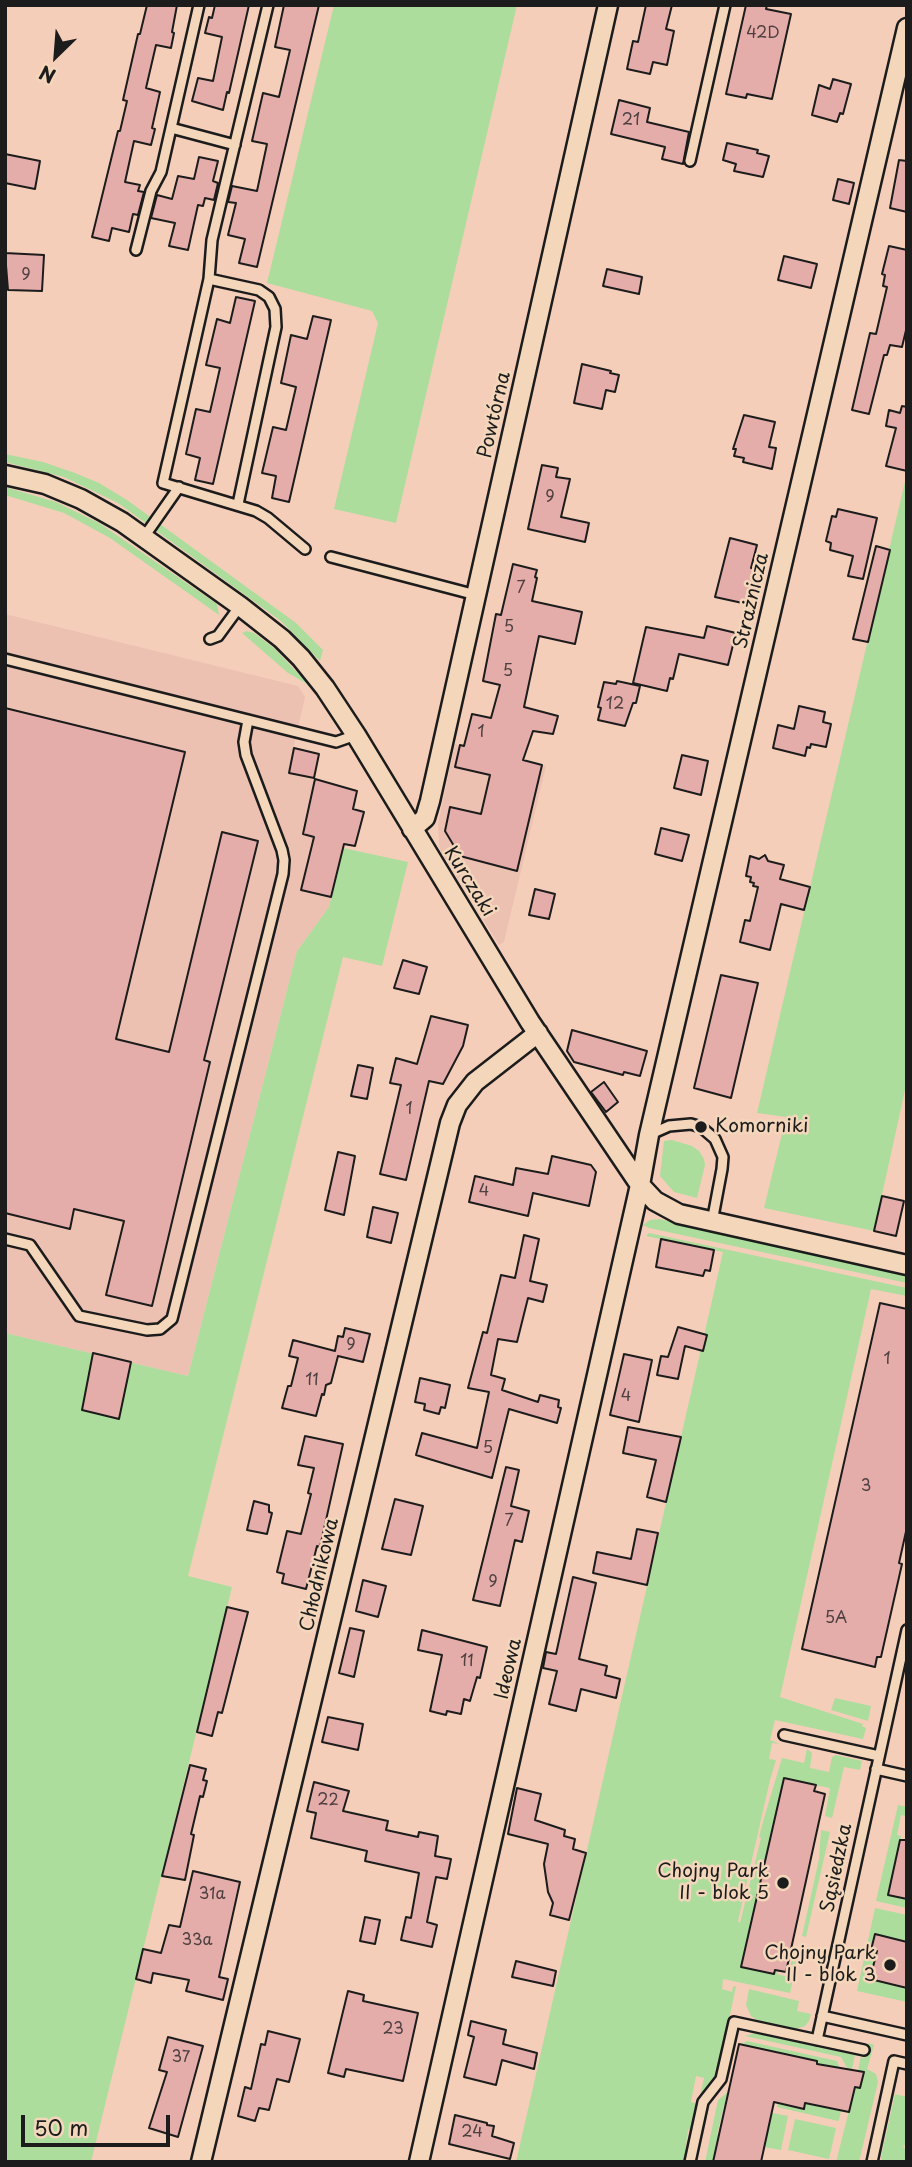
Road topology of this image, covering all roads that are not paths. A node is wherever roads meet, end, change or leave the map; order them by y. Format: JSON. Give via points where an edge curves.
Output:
{"nodes":[{"id":1,"x":199,"y":5,"type":"edge"},
{"id":2,"x":268,"y":5,"type":"edge"},
{"id":3,"x":608,"y":5,"type":"edge"},
{"id":4,"x":724,"y":5,"type":"edge"},
{"id":5,"x":907,"y":28,"type":"edge"},
{"id":6,"x":171,"y":128,"type":"junction"},
{"id":7,"x":235,"y":145,"type":"junction"},
{"id":8,"x":690,"y":161,"type":"dead end"},
{"id":9,"x":136,"y":250,"type":"dead end"},
{"id":10,"x":209,"y":279,"type":"junction"},
{"id":11,"x":5,"y":475,"type":"edge"},
{"id":12,"x":179,"y":488,"type":"junction"},
{"id":13,"x":238,"y":504,"type":"junction"},
{"id":14,"x":144,"y":537,"type":"junction"},
{"id":15,"x":305,"y":549,"type":"dead end"},
{"id":16,"x":331,"y":557,"type":"dead end"},
{"id":17,"x":476,"y":595,"type":"junction"},
{"id":18,"x":240,"y":606,"type":"junction"},
{"id":19,"x":210,"y":639,"type":"dead end"},
{"id":20,"x":5,"y":659,"type":"edge"},
{"id":21,"x":248,"y":720,"type":"junction"},
{"id":22,"x":356,"y":735,"type":"junction"},
{"id":23,"x":412,"y":829,"type":"junction"},
{"id":24,"x":538,"y":1033,"type":"junction"},
{"id":25,"x":649,"y":1135,"type":"junction"},
{"id":26,"x":640,"y":1185,"type":"junction"},
{"id":27,"x":712,"y":1222,"type":"junction"},
{"id":28,"x":5,"y":1239,"type":"edge"},
{"id":29,"x":907,"y":1265,"type":"edge"},
{"id":30,"x":907,"y":1630,"type":"edge"},
{"id":31,"x":784,"y":1735,"type":"dead end"},
{"id":32,"x":879,"y":1756,"type":"junction"},
{"id":33,"x":876,"y":1769,"type":"junction"},
{"id":34,"x":907,"y":1776,"type":"edge"},
{"id":35,"x":822,"y":2016,"type":"junction"},
{"id":36,"x":907,"y":2035,"type":"edge"},
{"id":37,"x":817,"y":2039,"type":"junction"},
{"id":38,"x":864,"y":2050,"type":"dead end"},
{"id":39,"x":907,"y":2064,"type":"edge"},
{"id":40,"x":201,"y":2162,"type":"edge"},
{"id":41,"x":419,"y":2162,"type":"edge"},
{"id":42,"x":690,"y":2162,"type":"edge"},
{"id":43,"x":872,"y":2162,"type":"edge"}],
"edges":[{"from":1,"to":6,"type":"lane"},
{"from":2,"to":7,"type":"lane"},
{"from":3,"to":17,"type":"street","name":"Powtórna"},
{"from":4,"to":8,"type":"lane"},
{"from":5,"to":25,"type":"street","name":"Strażnicza"},
{"from":6,"to":7,"type":"lane"},
{"from":6,"to":9,"type":"lane"},
{"from":7,"to":10,"type":"lane","via":[[212,240]]},
{"from":10,"to":12,"type":"lane","via":[[163,483]]},
{"from":10,"to":13,"type":"lane","via":[[259,290],[273,302],[276,317]]},
{"from":11,"to":14,"type":"street","name":"Kurczaki","via":[[81,499]]},
{"from":12,"to":13,"type":"lane"},
{"from":12,"to":14,"type":"lane"},
{"from":13,"to":15,"type":"lane","via":[[263,514]]},
{"from":14,"to":18,"type":"street","name":"Kurczaki"},
{"from":16,"to":17,"type":"lane"},
{"from":17,"to":23,"type":"street","name":"Powtórna","via":[[427,813]]},
{"from":18,"to":19,"type":"lane","via":[[218,636]]},
{"from":18,"to":22,"type":"street","name":"Kurczaki","via":[[301,658]]},
{"from":20,"to":21,"type":"lane"},
{"from":21,"to":22,"type":"lane","via":[[336,741]]},
{"from":21,"to":28,"type":"lane","via":[[246,755],[282,850],[283,874],[172,1319],[160,1329],[147,1330],[79,1316],[30,1245]]},
{"from":22,"to":23,"type":"street","name":"Kurczaki"},
{"from":23,"to":24,"type":"street","name":"Kurczaki"},
{"from":24,"to":26,"type":"street","name":"Kurczaki"},
{"from":24,"to":40,"type":"street","name":"Chłodnikowa","via":[[475,1082],[450,1123]]},
{"from":25,"to":26,"type":"street","name":"Strażnicza"},
{"from":25,"to":27,"type":"lane","via":[[669,1126],[691,1124],[715,1139],[723,1157]]},
{"from":26,"to":27,"type":"street","name":"Kurczaki","via":[[663,1208]]},
{"from":26,"to":41,"type":"street","name":"Ideowa"},
{"from":27,"to":29,"type":"street","name":"Kurczaki"},
{"from":30,"to":32,"type":"lane","name":"Sąsiedzka"},
{"from":31,"to":32,"type":"lane"},
{"from":32,"to":33,"type":"lane","name":"Sąsiedzka"},
{"from":33,"to":34,"type":"lane"},
{"from":33,"to":35,"type":"lane","name":"Sąsiedzka"},
{"from":35,"to":36,"type":"lane"},
{"from":35,"to":37,"type":"lane","name":"Sąsiedzka"},
{"from":37,"to":38,"type":"lane"},
{"from":37,"to":42,"type":"lane","via":[[734,2022],[721,2079],[703,2102]]},
{"from":39,"to":43,"type":"lane","via":[[894,2061]]}]}
